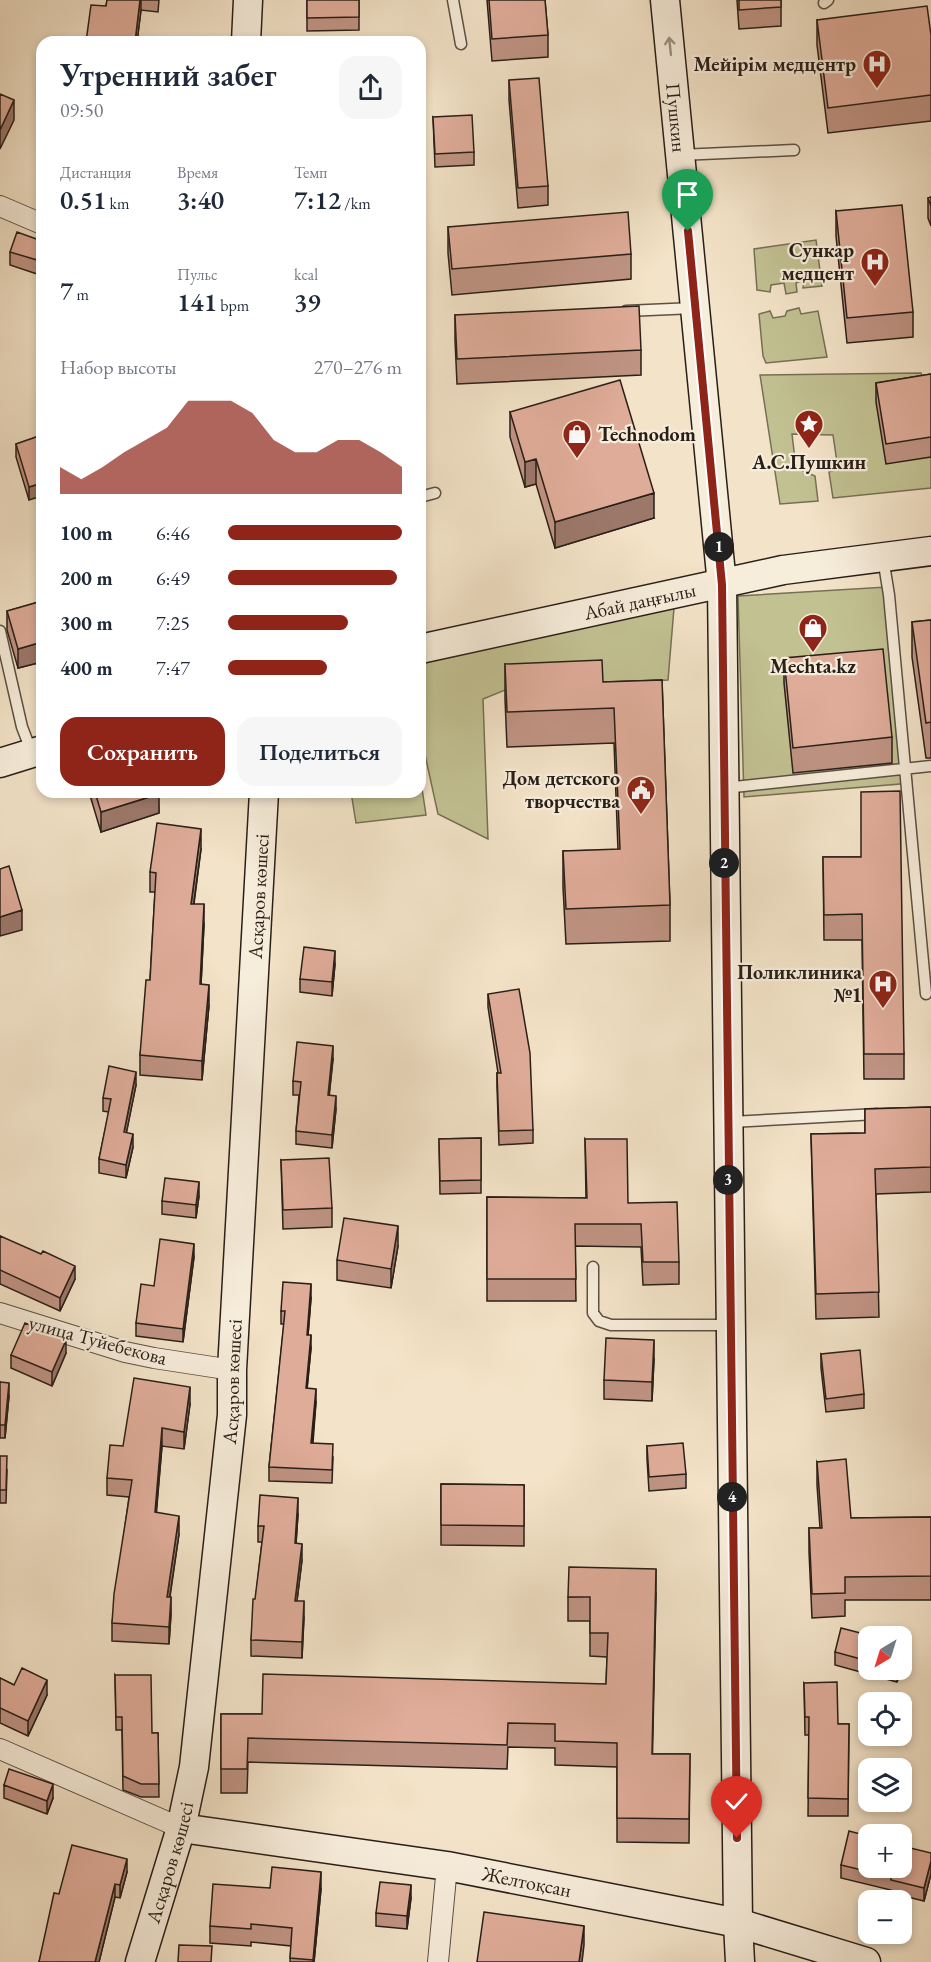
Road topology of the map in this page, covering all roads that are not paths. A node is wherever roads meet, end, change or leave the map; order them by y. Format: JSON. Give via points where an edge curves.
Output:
{"nodes":[{"id":1,"x":248,"y":0,"type":"edge"},
{"id":2,"x":453,"y":0,"type":"edge"},
{"id":3,"x":665,"y":0,"type":"edge"},
{"id":4,"x":246,"y":36,"type":"edge"},
{"id":5,"x":461,"y":44,"type":"dead end"},
{"id":6,"x":794,"y":150,"type":"dead end"},
{"id":7,"x":680,"y":155,"type":"junction"},
{"id":8,"x":0,"y":206,"type":"edge"},
{"id":9,"x":36,"y":221,"type":"edge"},
{"id":10,"x":695,"y":308,"type":"junction"},
{"id":11,"x":615,"y":311,"type":"edge"},
{"id":12,"x":435,"y":493,"type":"dead end"},
{"id":13,"x":426,"y":495,"type":"edge"},
{"id":14,"x":931,"y":551,"type":"edge"},
{"id":15,"x":883,"y":557,"type":"junction"},
{"id":16,"x":722,"y":585,"type":"junction"},
{"id":17,"x":0,"y":631,"type":"edge"},
{"id":18,"x":426,"y":648,"type":"edge"},
{"id":19,"x":36,"y":749,"type":"edge"},
{"id":20,"x":36,"y":751,"type":"edge"},
{"id":21,"x":0,"y":763,"type":"edge"},
{"id":22,"x":931,"y":766,"type":"edge"},
{"id":23,"x":906,"y":770,"type":"junction"},
{"id":24,"x":723,"y":788,"type":"junction"},
{"id":25,"x":264,"y":798,"type":"edge"},
{"id":26,"x":926,"y":994,"type":"dead end"},
{"id":27,"x":886,"y":1113,"type":"edge"},
{"id":28,"x":728,"y":1122,"type":"junction"},
{"id":29,"x":593,"y":1267,"type":"dead end"},
{"id":30,"x":0,"y":1313,"type":"edge"},
{"id":31,"x":730,"y":1324,"type":"junction"},
{"id":32,"x":232,"y":1370,"type":"junction"},
{"id":33,"x":0,"y":1749,"type":"edge"},
{"id":34,"x":181,"y":1828,"type":"junction"},
{"id":35,"x":447,"y":1866,"type":"junction"},
{"id":36,"x":738,"y":1923,"type":"junction"},
{"id":37,"x":140,"y":1962,"type":"edge"},
{"id":38,"x":438,"y":1962,"type":"edge"},
{"id":39,"x":740,"y":1962,"type":"edge"},
{"id":40,"x":866,"y":1962,"type":"edge"}],
"edges":[{"from":1,"to":4,"type":"street"},
{"from":2,"to":5,"type":"lane"},
{"from":7,"to":3,"type":"street","name":"Пушкин","one_way":true},
{"from":6,"to":7,"type":"lane"},
{"from":7,"to":10,"type":"street","name":"Пушкин"},
{"from":8,"to":9,"type":"street"},
{"from":10,"to":11,"type":"lane"},
{"from":10,"to":16,"type":"street","name":"Пушкин"},
{"from":12,"to":13,"type":"lane"},
{"from":14,"to":15,"type":"street","name":"Абай даңғылы"},
{"from":15,"to":16,"type":"street","name":"Абай даңғылы","via":[[783,570]]},
{"from":15,"to":23,"type":"lane"},
{"from":16,"to":18,"type":"street","name":"Абай даңғылы"},
{"from":16,"to":24,"type":"street","name":"Пушкин"},
{"from":17,"to":19,"type":"lane","via":[[22,727]]},
{"from":20,"to":21,"type":"street"},
{"from":22,"to":23,"type":"lane"},
{"from":23,"to":24,"type":"lane"},
{"from":23,"to":26,"type":"lane"},
{"from":24,"to":28,"type":"street","name":"Пушкин"},
{"from":25,"to":32,"type":"street","name":"Асқаров көшесі"},
{"from":27,"to":28,"type":"lane"},
{"from":28,"to":31,"type":"street","name":"Пушкин"},
{"from":29,"to":31,"type":"lane","via":[[593,1313],[599,1321],[611,1325]]},
{"from":30,"to":32,"type":"street","name":"улица Туйебекова","via":[[125,1352]]},
{"from":31,"to":36,"type":"street","name":"Пушкин"},
{"from":32,"to":34,"type":"street","name":"Асқаров көшесі","via":[[232,1415],[196,1756]]},
{"from":33,"to":34,"type":"street"},
{"from":34,"to":35,"type":"street","name":"Желтоқсан"},
{"from":34,"to":37,"type":"street","name":"Асқаров көшесі"},
{"from":35,"to":36,"type":"street","name":"Желтоқсан"},
{"from":35,"to":38,"type":"street"},
{"from":36,"to":39,"type":"street","name":"Пушкин"},
{"from":36,"to":40,"type":"street","name":"Желтоқсан"}]}
